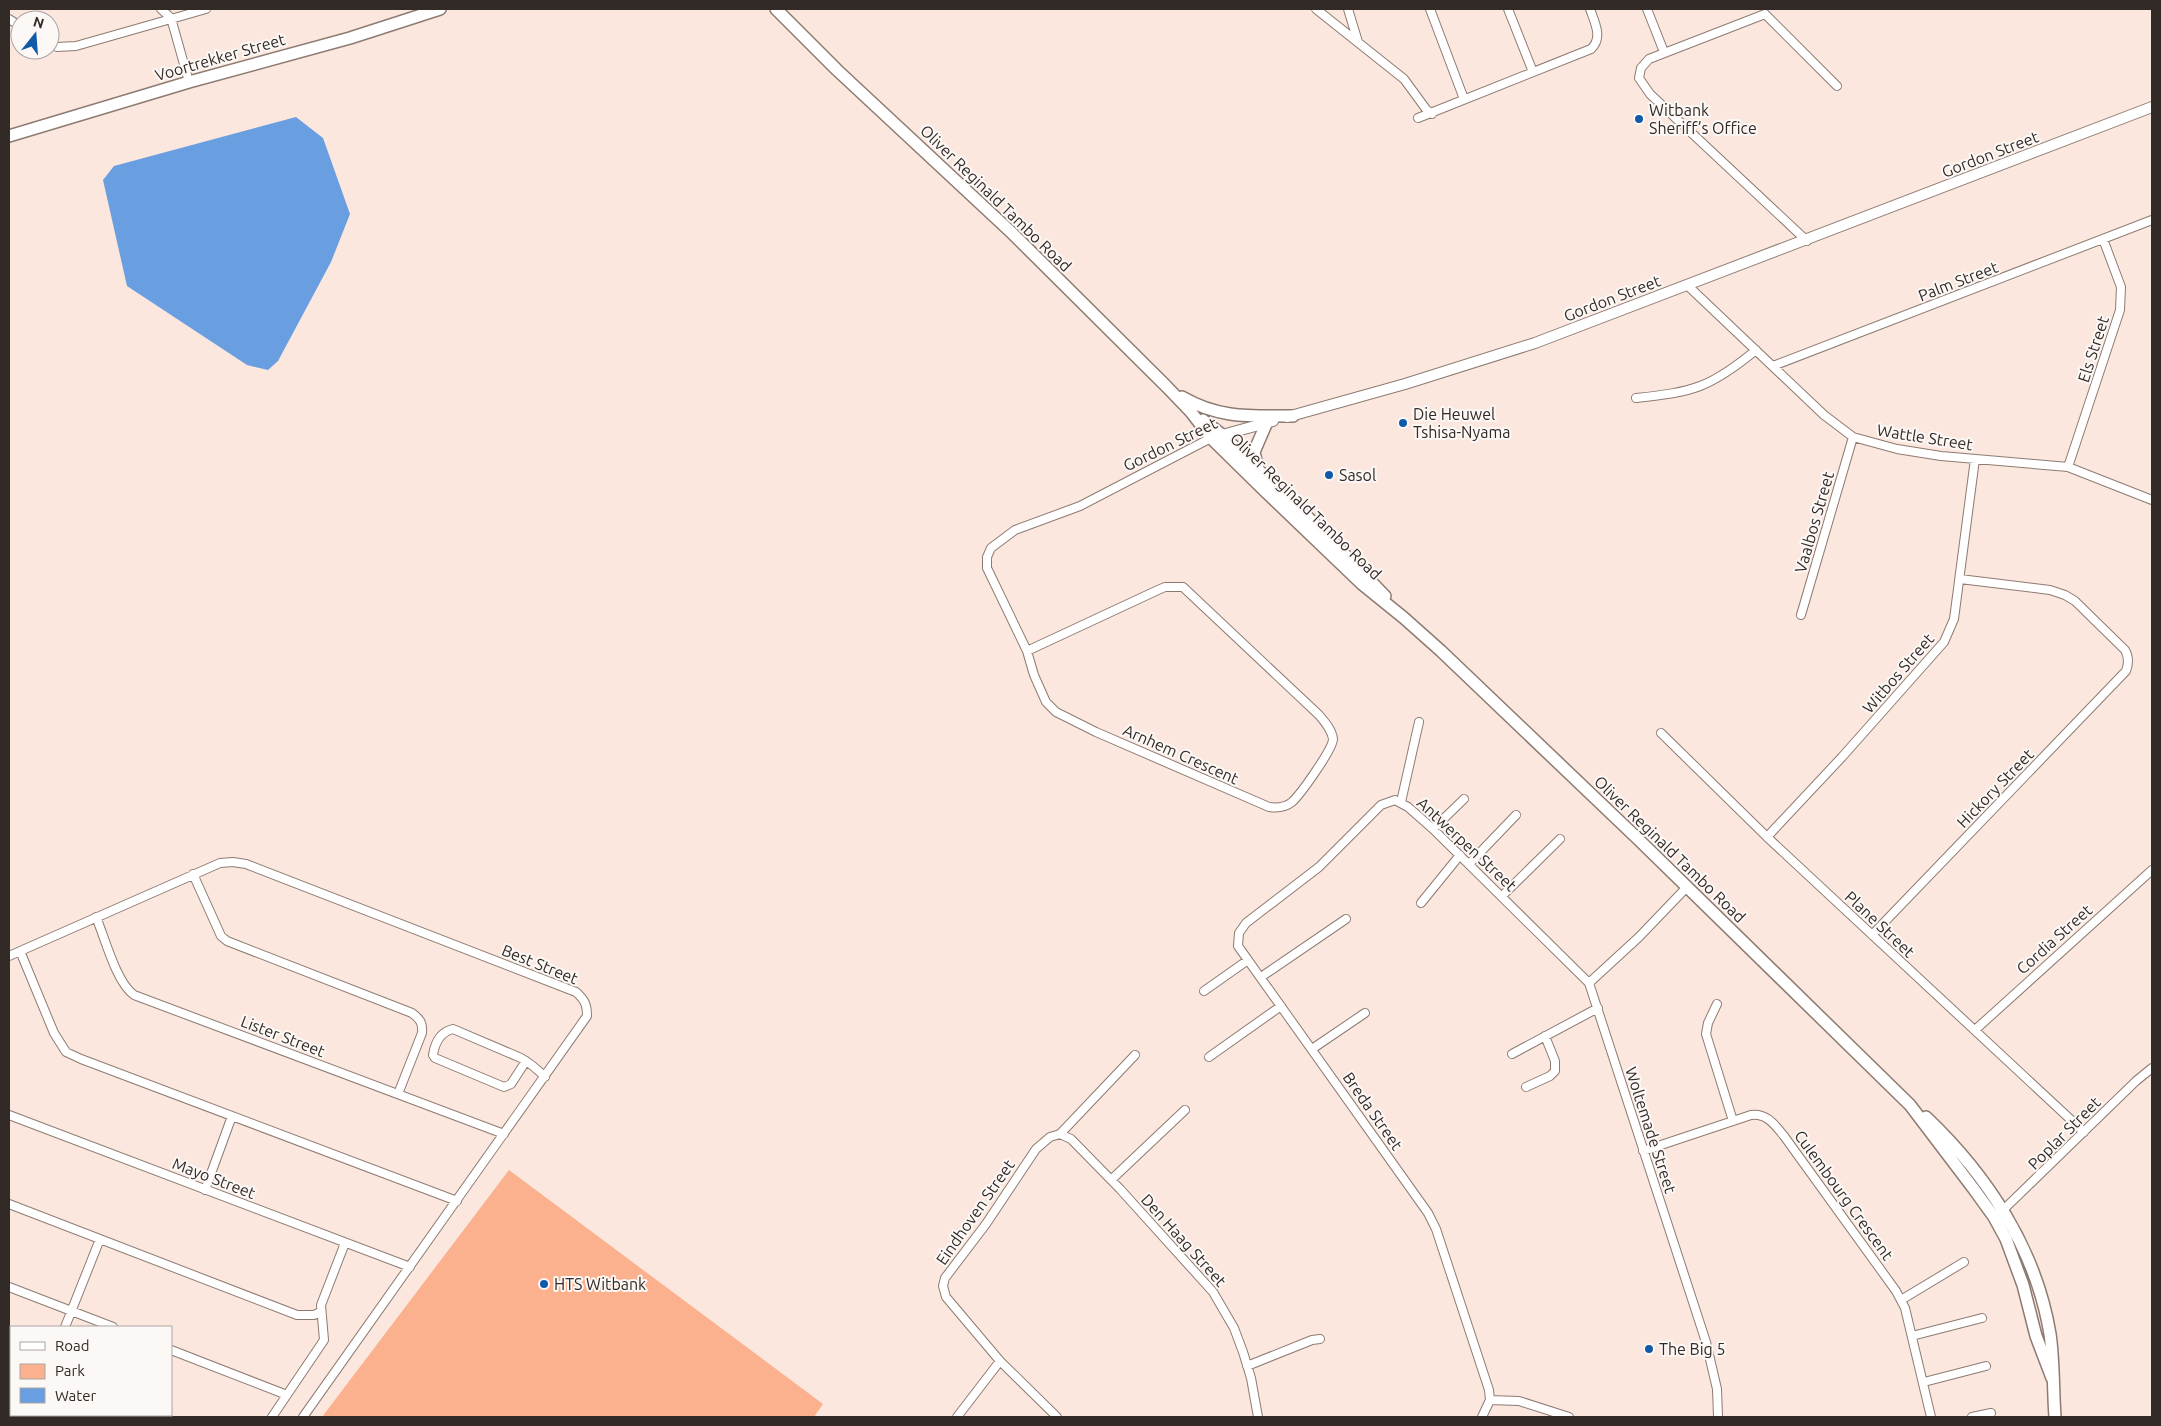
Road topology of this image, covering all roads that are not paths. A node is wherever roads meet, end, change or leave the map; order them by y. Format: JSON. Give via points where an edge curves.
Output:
{"nodes":[{"id":1,"x":161,"y":9,"type":"edge"},
{"id":2,"x":206,"y":9,"type":"edge"},
{"id":3,"x":440,"y":9,"type":"edge"},
{"id":4,"x":776,"y":9,"type":"edge"},
{"id":5,"x":1316,"y":9,"type":"edge"},
{"id":6,"x":1348,"y":9,"type":"edge"},
{"id":7,"x":1430,"y":9,"type":"edge"},
{"id":8,"x":1508,"y":9,"type":"edge"},
{"id":9,"x":1590,"y":9,"type":"edge"},
{"id":10,"x":1647,"y":9,"type":"edge"},
{"id":11,"x":1766,"y":10,"type":"edge"},
{"id":12,"x":171,"y":18,"type":"junction"},
{"id":13,"x":1358,"y":42,"type":"junction"},
{"id":14,"x":60,"y":47,"type":"edge"},
{"id":15,"x":1664,"y":52,"type":"junction"},
{"id":16,"x":1533,"y":72,"type":"junction"},
{"id":17,"x":189,"y":82,"type":"junction"},
{"id":18,"x":1837,"y":86,"type":"dead end"},
{"id":19,"x":1464,"y":99,"type":"junction"},
{"id":20,"x":2152,"y":107,"type":"edge"},
{"id":21,"x":1432,"y":114,"type":"junction"},
{"id":22,"x":1418,"y":118,"type":"dead end"},
{"id":23,"x":9,"y":136,"type":"edge"},
{"id":24,"x":2152,"y":220,"type":"edge"},
{"id":25,"x":2103,"y":240,"type":"junction"},
{"id":26,"x":1807,"y":241,"type":"junction"},
{"id":27,"x":1687,"y":285,"type":"junction"},
{"id":28,"x":1756,"y":350,"type":"junction"},
{"id":29,"x":1773,"y":366,"type":"junction"},
{"id":30,"x":1166,"y":386,"type":"junction"},
{"id":31,"x":1636,"y":398,"type":"dead end"},
{"id":32,"x":1293,"y":416,"type":"junction"},
{"id":33,"x":1267,"y":422,"type":"junction"},
{"id":34,"x":1216,"y":436,"type":"junction"},
{"id":35,"x":1853,"y":437,"type":"junction"},
{"id":36,"x":1975,"y":459,"type":"junction"},
{"id":37,"x":2068,"y":467,"type":"junction"},
{"id":38,"x":1258,"y":470,"type":"junction"},
{"id":39,"x":2152,"y":500,"type":"edge"},
{"id":40,"x":987,"y":556,"type":"joint"},
{"id":41,"x":1960,"y":579,"type":"junction"},
{"id":42,"x":1801,"y":616,"type":"dead end"},
{"id":43,"x":1404,"y":618,"type":"junction"},
{"id":44,"x":1026,"y":651,"type":"junction"},
{"id":45,"x":1419,"y":722,"type":"dead end"},
{"id":46,"x":1661,"y":733,"type":"dead end"},
{"id":47,"x":1464,"y":799,"type":"dead end"},
{"id":48,"x":1401,"y":802,"type":"junction"},
{"id":49,"x":1516,"y":815,"type":"dead end"},
{"id":50,"x":1433,"y":829,"type":"junction"},
{"id":51,"x":1767,"y":837,"type":"junction"},
{"id":52,"x":1560,"y":839,"type":"dead end"},
{"id":53,"x":1460,"y":855,"type":"junction"},
{"id":54,"x":1469,"y":864,"type":"junction"},
{"id":55,"x":1320,"y":867,"type":"joint"},
{"id":56,"x":2152,"y":870,"type":"edge"},
{"id":57,"x":193,"y":874,"type":"junction"},
{"id":58,"x":1686,"y":888,"type":"junction"},
{"id":59,"x":1502,"y":896,"type":"junction"},
{"id":60,"x":1421,"y":903,"type":"dead end"},
{"id":61,"x":96,"y":917,"type":"junction"},
{"id":62,"x":1346,"y":919,"type":"dead end"},
{"id":63,"x":1872,"y":935,"type":"junction"},
{"id":64,"x":20,"y":951,"type":"junction"},
{"id":65,"x":9,"y":956,"type":"edge"},
{"id":66,"x":1248,"y":960,"type":"junction"},
{"id":67,"x":1261,"y":978,"type":"junction"},
{"id":68,"x":1589,"y":983,"type":"junction"},
{"id":69,"x":1204,"y":992,"type":"dead end"},
{"id":70,"x":1717,"y":1004,"type":"dead end"},
{"id":71,"x":1281,"y":1006,"type":"junction"},
{"id":72,"x":1598,"y":1008,"type":"junction"},
{"id":73,"x":1365,"y":1013,"type":"dead end"},
{"id":74,"x":1974,"y":1030,"type":"junction"},
{"id":75,"x":1545,"y":1036,"type":"junction"},
{"id":76,"x":1312,"y":1049,"type":"junction"},
{"id":77,"x":1512,"y":1054,"type":"dead end"},
{"id":78,"x":1135,"y":1055,"type":"dead end"},
{"id":79,"x":1209,"y":1057,"type":"dead end"},
{"id":80,"x":526,"y":1061,"type":"junction"},
{"id":81,"x":2152,"y":1068,"type":"edge"},
{"id":82,"x":545,"y":1077,"type":"junction"},
{"id":83,"x":1526,"y":1087,"type":"dead end"},
{"id":84,"x":398,"y":1094,"type":"junction"},
{"id":85,"x":1185,"y":1110,"type":"dead end"},
{"id":86,"x":9,"y":1115,"type":"edge"},
{"id":87,"x":232,"y":1116,"type":"junction"},
{"id":88,"x":1733,"y":1121,"type":"junction"},
{"id":89,"x":2084,"y":1132,"type":"junction"},
{"id":90,"x":504,"y":1134,"type":"junction"},
{"id":91,"x":1060,"y":1134,"type":"junction"},
{"id":92,"x":1642,"y":1151,"type":"junction"},
{"id":93,"x":1111,"y":1180,"type":"junction"},
{"id":94,"x":205,"y":1190,"type":"junction"},
{"id":95,"x":457,"y":1201,"type":"junction"},
{"id":96,"x":9,"y":1204,"type":"edge"},
{"id":97,"x":1999,"y":1214,"type":"junction"},
{"id":98,"x":100,"y":1239,"type":"junction"},
{"id":99,"x":345,"y":1243,"type":"junction"},
{"id":100,"x":1964,"y":1262,"type":"dead end"},
{"id":101,"x":410,"y":1267,"type":"junction"},
{"id":102,"x":9,"y":1287,"type":"edge"},
{"id":103,"x":1901,"y":1300,"type":"junction"},
{"id":104,"x":72,"y":1311,"type":"junction"},
{"id":105,"x":320,"y":1312,"type":"junction"},
{"id":106,"x":1982,"y":1318,"type":"dead end"},
{"id":107,"x":65,"y":1326,"type":"edge"},
{"id":108,"x":110,"y":1326,"type":"edge"},
{"id":109,"x":1912,"y":1336,"type":"junction"},
{"id":110,"x":1320,"y":1339,"type":"dead end"},
{"id":111,"x":172,"y":1350,"type":"edge"},
{"id":112,"x":1000,"y":1361,"type":"junction"},
{"id":113,"x":1247,"y":1366,"type":"junction"},
{"id":114,"x":1986,"y":1366,"type":"dead end"},
{"id":115,"x":1924,"y":1382,"type":"junction"},
{"id":116,"x":287,"y":1395,"type":"junction"},
{"id":117,"x":1490,"y":1400,"type":"junction"},
{"id":118,"x":1991,"y":1413,"type":"dead end"},
{"id":119,"x":272,"y":1417,"type":"edge"},
{"id":120,"x":303,"y":1417,"type":"edge"},
{"id":121,"x":957,"y":1417,"type":"edge"},
{"id":122,"x":1057,"y":1417,"type":"edge"},
{"id":123,"x":1258,"y":1417,"type":"edge"},
{"id":124,"x":1482,"y":1417,"type":"edge"},
{"id":125,"x":1569,"y":1417,"type":"edge"},
{"id":126,"x":1718,"y":1417,"type":"edge"},
{"id":127,"x":1931,"y":1417,"type":"edge"},
{"id":128,"x":1972,"y":1417,"type":"edge"},
{"id":129,"x":2055,"y":1417,"type":"edge"}],
"edges":[{"from":1,"to":12,"type":"street"},
{"from":2,"to":12,"type":"street"},
{"from":3,"to":17,"type":"main road","name":"Voortrekker Street","via":[[350,38]]},
{"from":4,"to":30,"type":"main road","name":"Oliver Reginald Tambo Road","via":[[1012,233]]},
{"from":5,"to":13,"type":"street"},
{"from":6,"to":13,"type":"street"},
{"from":7,"to":19,"type":"street"},
{"from":8,"to":16,"type":"street"},
{"from":9,"to":16,"type":"street","via":[[1598,32],[1596,44]]},
{"from":10,"to":15,"type":"street"},
{"from":11,"to":15,"type":"street"},
{"from":11,"to":18,"type":"street"},
{"from":12,"to":14,"type":"street","via":[[76,46]]},
{"from":12,"to":17,"type":"street"},
{"from":13,"to":21,"type":"street","via":[[1404,79]]},
{"from":15,"to":26,"type":"street","via":[[1643,64],[1639,74],[1641,83]]},
{"from":16,"to":19,"type":"street"},
{"from":17,"to":23,"type":"main road","name":"Voortrekker Street"},
{"from":19,"to":21,"type":"street"},
{"from":20,"to":26,"type":"street","name":"Gordon Street"},
{"from":21,"to":22,"type":"street"},
{"from":24,"to":25,"type":"street","name":"Palm Street"},
{"from":25,"to":29,"type":"street","name":"Palm Street"},
{"from":25,"to":37,"type":"street","name":"Els Street","via":[[2120,287],[2120,310]]},
{"from":26,"to":27,"type":"street","name":"Gordon Street"},
{"from":27,"to":28,"type":"street","name":"Wattle Street"},
{"from":27,"to":32,"type":"street","name":"Gordon Street","via":[[1535,343]]},
{"from":28,"to":29,"type":"street","name":"Wattle Street"},
{"from":28,"to":31,"type":"street","via":[[1730,372],[1699,387],[1677,394]]},
{"from":29,"to":35,"type":"street","name":"Wattle Street","via":[[1824,415]]},
{"from":30,"to":32,"type":"main road","via":[[1198,406],[1222,414]]},
{"from":30,"to":34,"type":"main road","name":"Oliver Reginald Tambo Road"},
{"from":32,"to":33,"type":"street","name":"Gordon Street"},
{"from":33,"to":34,"type":"street","name":"Gordon Street"},
{"from":33,"to":38,"type":"main road","via":[[1255,448]]},
{"from":34,"to":38,"type":"main road","name":"Oliver Reginald Tambo Road"},
{"from":34,"to":40,"type":"street","name":"Gordon Street","via":[[1080,506],[1015,530]]},
{"from":34,"to":43,"type":"main road","name":"Oliver Reginald Tambo Road","via":[[1362,584]]},
{"from":35,"to":36,"type":"street","name":"Wattle Street","via":[[1897,450]]},
{"from":35,"to":42,"type":"street","name":"Vaalbos Street"},
{"from":36,"to":37,"type":"street","name":"Wattle Street"},
{"from":36,"to":41,"type":"street","name":"Witbos Street"},
{"from":37,"to":39,"type":"street","name":"Wattle Street"},
{"from":38,"to":43,"type":"main road","name":"Oliver Reginald Tambo Road","via":[[1369,578]]},
{"from":40,"to":44,"type":"street","name":"Arnhem Crescent","via":[[987,568]]},
{"from":41,"to":51,"type":"street","name":"Witbos Street","via":[[1954,619],[1944,642]]},
{"from":41,"to":63,"type":"street","name":"Hickory Street","via":[[2050,590],[2065,595],[2076,601],[2125,650],[2129,664],[2126,671]]},
{"from":43,"to":58,"type":"main road","name":"Oliver Reginald Tambo Road"},
{"from":44,"to":44,"type":"street","name":"Arnhem Crescent","via":[[1158,590],[1183,587],[1319,716],[1333,740],[1325,758],[1292,802],[1277,808],[1269,807],[1056,712],[1046,702]]},
{"from":45,"to":48,"type":"street"},
{"from":46,"to":51,"type":"street","name":"Plane Street"},
{"from":47,"to":50,"type":"street"},
{"from":48,"to":50,"type":"street","name":"Antwerpen Street"},
{"from":48,"to":55,"type":"street","name":"Antwerpen Street","via":[[1395,800],[1381,805]]},
{"from":49,"to":54,"type":"street"},
{"from":50,"to":53,"type":"street","name":"Antwerpen Street"},
{"from":51,"to":63,"type":"street","name":"Plane Street"},
{"from":52,"to":59,"type":"street"},
{"from":53,"to":54,"type":"street","name":"Antwerpen Street"},
{"from":53,"to":60,"type":"street"},
{"from":54,"to":59,"type":"street","name":"Antwerpen Street"},
{"from":55,"to":66,"type":"street","name":"Breda Street","via":[[1242,927],[1237,941]]},
{"from":56,"to":74,"type":"street","name":"Cordia Street"},
{"from":57,"to":61,"type":"street"},
{"from":57,"to":82,"type":"street","name":"Best Street","via":[[220,863],[246,864],[576,992],[584,999],[586,1016]]},
{"from":57,"to":84,"type":"street","via":[[221,936],[227,941],[419,1018],[422,1033]]},
{"from":58,"to":68,"type":"street","via":[[1640,937]]},
{"from":58,"to":97,"type":"main road","name":"Oliver Reginald Tambo Road","via":[[1947,1137],[1973,1168]]},
{"from":59,"to":68,"type":"street","name":"Antwerpen Street"},
{"from":61,"to":64,"type":"street"},
{"from":61,"to":84,"type":"street","name":"Lister Street","via":[[121,978],[134,994]]},
{"from":62,"to":67,"type":"street"},
{"from":63,"to":74,"type":"street","name":"Plane Street"},
{"from":64,"to":65,"type":"street"},
{"from":64,"to":87,"type":"street","via":[[54,1033],[66,1052]]},
{"from":66,"to":67,"type":"street","name":"Breda Street"},
{"from":66,"to":69,"type":"street"},
{"from":67,"to":71,"type":"street","name":"Breda Street"},
{"from":68,"to":72,"type":"street","name":"Woltemade Street"},
{"from":70,"to":88,"type":"street","via":[[1706,1034]]},
{"from":71,"to":76,"type":"street","name":"Breda Street"},
{"from":71,"to":79,"type":"street"},
{"from":72,"to":75,"type":"street"},
{"from":72,"to":92,"type":"street","name":"Woltemade Street"},
{"from":73,"to":76,"type":"street"},
{"from":74,"to":89,"type":"street","name":"Plane Street"},
{"from":75,"to":77,"type":"street"},
{"from":75,"to":83,"type":"street","via":[[1555,1060],[1555,1071]]},
{"from":76,"to":117,"type":"street","name":"Breda Street","via":[[1436,1228],[1486,1375]]},
{"from":78,"to":91,"type":"street","name":"Eindhoven Street"},
{"from":80,"to":80,"type":"street","via":[[453,1029],[440,1035],[433,1055],[504,1086],[511,1084]]},
{"from":80,"to":82,"type":"street"},
{"from":81,"to":89,"type":"street","name":"Poplar Street"},
{"from":82,"to":90,"type":"street","name":"Best Street"},
{"from":84,"to":90,"type":"street","name":"Lister Street"},
{"from":85,"to":93,"type":"street"},
{"from":86,"to":94,"type":"street","name":"Mayo Street"},
{"from":87,"to":94,"type":"street"},
{"from":87,"to":95,"type":"street"},
{"from":88,"to":92,"type":"street","name":"Culembourg Crescent"},
{"from":88,"to":103,"type":"street","name":"Culembourg Crescent","via":[[1757,1114],[1774,1124]]},
{"from":89,"to":97,"type":"street","name":"Poplar Street"},
{"from":90,"to":95,"type":"street","name":"Best Street"},
{"from":91,"to":93,"type":"street","name":"Den Haag Street","via":[[1071,1139]]},
{"from":91,"to":112,"type":"street","name":"Eindhoven Street","via":[[1050,1137],[1036,1149],[944,1282],[946,1297]]},
{"from":92,"to":126,"type":"street","name":"Woltemade Street","via":[[1706,1342],[1717,1389]]},
{"from":93,"to":113,"type":"street","name":"Den Haag Street","via":[[1213,1292],[1234,1328]]},
{"from":94,"to":99,"type":"street","name":"Mayo Street"},
{"from":95,"to":101,"type":"street","name":"Best Street"},
{"from":96,"to":98,"type":"street"},
{"from":97,"to":129,"type":"main road","name":"Oliver Reginald Tambo Road","via":[[2052,1378]]},
{"from":98,"to":104,"type":"street"},
{"from":98,"to":105,"type":"street","via":[[297,1315]]},
{"from":99,"to":101,"type":"street","name":"Mayo Street"},
{"from":99,"to":105,"type":"street"},
{"from":100,"to":103,"type":"street"},
{"from":101,"to":120,"type":"street","name":"Best Street"},
{"from":102,"to":104,"type":"street"},
{"from":103,"to":109,"type":"street","name":"Culembourg Crescent"},
{"from":104,"to":107,"type":"street"},
{"from":104,"to":108,"type":"street"},
{"from":105,"to":116,"type":"street","via":[[324,1340]]},
{"from":106,"to":109,"type":"street"},
{"from":109,"to":115,"type":"street","name":"Culembourg Crescent"},
{"from":110,"to":113,"type":"street"},
{"from":111,"to":116,"type":"street"},
{"from":112,"to":121,"type":"street"},
{"from":112,"to":122,"type":"street","name":"Eindhoven Street"},
{"from":113,"to":123,"type":"street","name":"Den Haag Street"},
{"from":114,"to":115,"type":"street"},
{"from":115,"to":127,"type":"street","name":"Culembourg Crescent"},
{"from":116,"to":119,"type":"street"},
{"from":117,"to":124,"type":"street"},
{"from":117,"to":125,"type":"street","via":[[1519,1401]]},
{"from":118,"to":128,"type":"street"}]}
